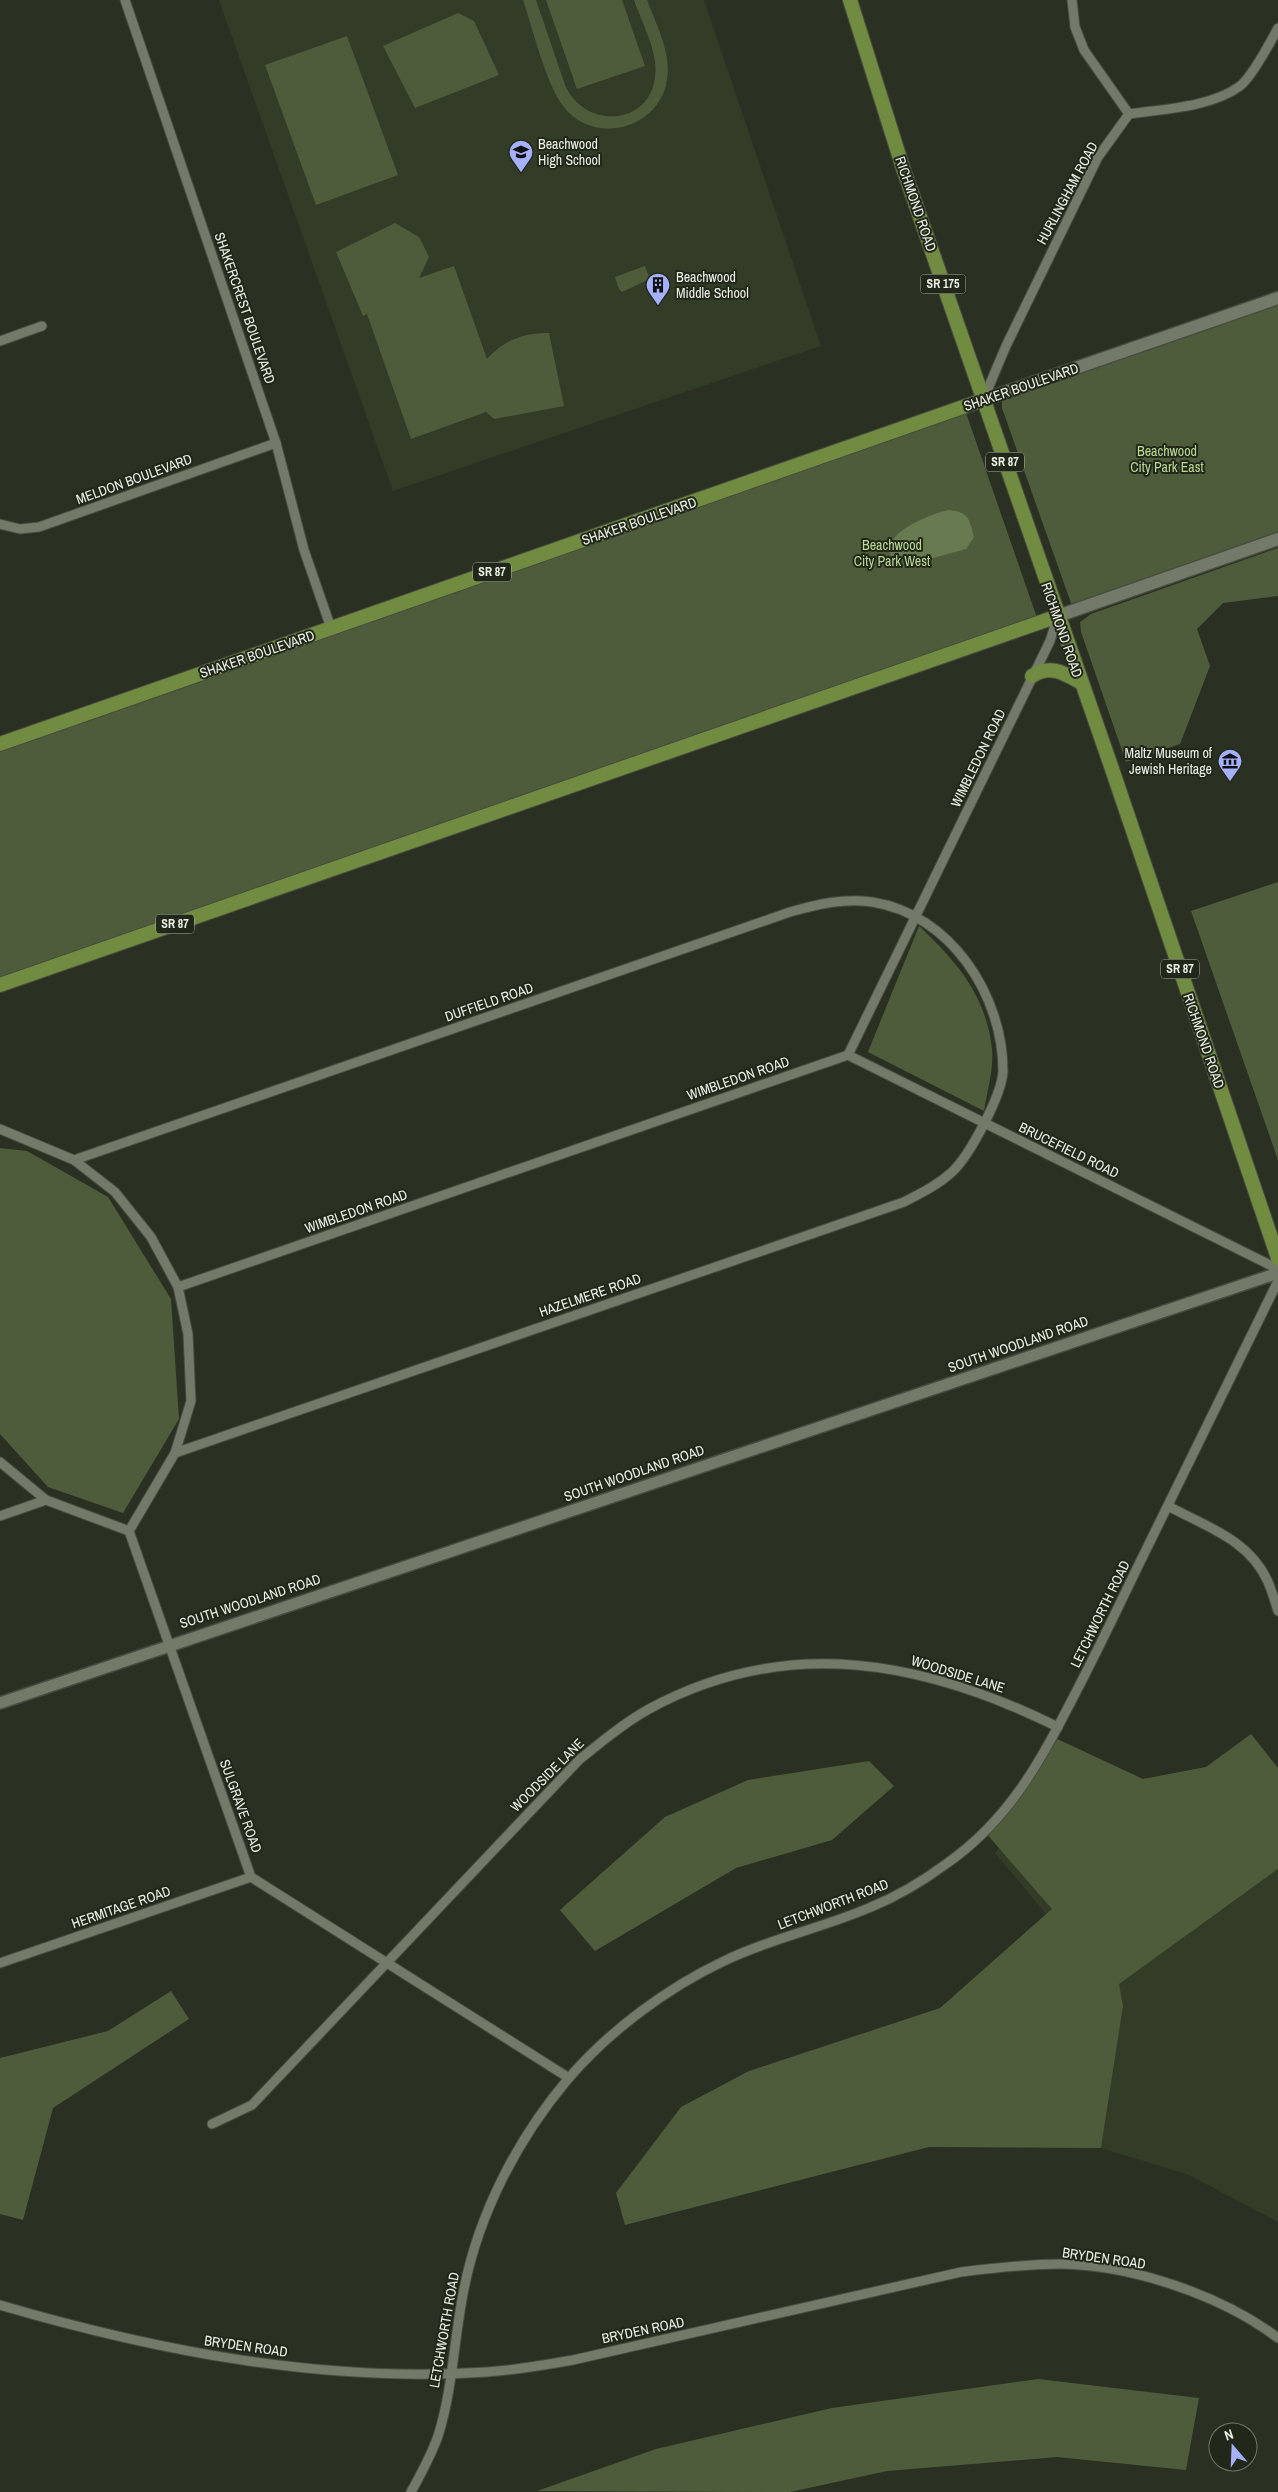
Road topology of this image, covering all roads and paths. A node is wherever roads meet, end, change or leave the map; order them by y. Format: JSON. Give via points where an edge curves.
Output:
{"nodes":[{"id":1,"x":125,"y":0,"type":"edge"},
{"id":2,"x":850,"y":0,"type":"edge"},
{"id":3,"x":1072,"y":0,"type":"edge"},
{"id":4,"x":1278,"y":28,"type":"edge"},
{"id":5,"x":1129,"y":114,"type":"junction"},
{"id":6,"x":1278,"y":298,"type":"edge"},
{"id":7,"x":42,"y":326,"type":"dead end"},
{"id":8,"x":0,"y":341,"type":"edge"},
{"id":9,"x":983,"y":400,"type":"junction"},
{"id":10,"x":276,"y":443,"type":"junction"},
{"id":11,"x":0,"y":524,"type":"edge"},
{"id":12,"x":1278,"y":539,"type":"edge"},
{"id":13,"x":1058,"y":616,"type":"junction"},
{"id":14,"x":331,"y":628,"type":"junction"},
{"id":15,"x":1032,"y":676,"type":"junction"},
{"id":16,"x":1080,"y":682,"type":"junction"},
{"id":17,"x":0,"y":744,"type":"edge"},
{"id":18,"x":916,"y":918,"type":"junction"},
{"id":19,"x":0,"y":984,"type":"edge"},
{"id":20,"x":848,"y":1055,"type":"junction"},
{"id":21,"x":986,"y":1124,"type":"junction"},
{"id":22,"x":0,"y":1129,"type":"edge"},
{"id":23,"x":74,"y":1160,"type":"junction"},
{"id":24,"x":1278,"y":1258,"type":"edge"},
{"id":25,"x":1278,"y":1271,"type":"edge"},
{"id":26,"x":1278,"y":1281,"type":"edge"},
{"id":27,"x":178,"y":1287,"type":"junction"},
{"id":28,"x":175,"y":1453,"type":"junction"},
{"id":29,"x":0,"y":1462,"type":"edge"},
{"id":30,"x":46,"y":1500,"type":"junction"},
{"id":31,"x":1168,"y":1506,"type":"junction"},
{"id":32,"x":0,"y":1516,"type":"edge"},
{"id":33,"x":129,"y":1531,"type":"junction"},
{"id":34,"x":1278,"y":1611,"type":"edge"},
{"id":35,"x":168,"y":1644,"type":"junction"},
{"id":36,"x":0,"y":1703,"type":"edge"},
{"id":37,"x":1058,"y":1727,"type":"junction"},
{"id":38,"x":251,"y":1877,"type":"junction"},
{"id":39,"x":0,"y":1963,"type":"edge"},
{"id":40,"x":386,"y":1963,"type":"junction"},
{"id":41,"x":569,"y":2078,"type":"junction"},
{"id":42,"x":212,"y":2124,"type":"dead end"},
{"id":43,"x":0,"y":2305,"type":"edge"},
{"id":44,"x":1278,"y":2338,"type":"edge"},
{"id":45,"x":451,"y":2374,"type":"junction"},
{"id":46,"x":411,"y":2492,"type":"edge"}],
"edges":[{"from":1,"to":10,"type":"street","name":"SHAKERCREST BOULEVARD"},
{"from":2,"to":9,"type":"main road","name":"RICHMOND ROAD","number":"SR 175","via":[[903,168]]},
{"from":3,"to":5,"type":"street","via":[[1074,27],[1084,50]]},
{"from":4,"to":5,"type":"street","via":[[1241,85],[1205,102]]},
{"from":5,"to":9,"type":"street","name":"HURLINGHAM ROAD","via":[[1098,157]]},
{"from":6,"to":9,"type":"main road","name":"SHAKER BOULEVARD"},
{"from":7,"to":8,"type":"street"},
{"from":9,"to":13,"type":"main road","name":"RICHMOND ROAD","number":"SR 87"},
{"from":9,"to":14,"type":"main road","name":"SHAKER BOULEVARD","number":"SR 87"},
{"from":10,"to":11,"type":"street","name":"MELDON BOULEVARD","via":[[39,527],[20,529]]},
{"from":10,"to":14,"type":"street","name":"SHAKERCREST BOULEVARD","via":[[304,550]]},
{"from":12,"to":13,"type":"main road"},
{"from":13,"to":15,"type":"street","name":"WIMBLEDON ROAD","via":[[1050,641]]},
{"from":13,"to":16,"type":"main road","name":"RICHMOND ROAD","number":"SR 87"},
{"from":13,"to":19,"type":"main road","number":"SR 87"},
{"from":14,"to":17,"type":"main road","name":"SHAKER BOULEVARD","number":"SR 87"},
{"from":15,"to":16,"type":"main road","via":[[1053,669]]},
{"from":15,"to":18,"type":"street","name":"WIMBLEDON ROAD"},
{"from":16,"to":24,"type":"main road","name":"RICHMOND ROAD","number":"SR 87"},
{"from":18,"to":20,"type":"street","name":"WIMBLEDON ROAD"},
{"from":18,"to":21,"type":"street","name":"DUFFIELD ROAD","via":[[950,942],[966,960],[983,989],[1000,1033],[1003,1073]]},
{"from":18,"to":23,"type":"street","name":"DUFFIELD ROAD","via":[[874,903],[853,901],[827,902],[790,912]]},
{"from":20,"to":21,"type":"street","name":"BRUCEFIELD ROAD"},
{"from":20,"to":27,"type":"street","name":"WIMBLEDON ROAD"},
{"from":21,"to":25,"type":"street","name":"BRUCEFIELD ROAD"},
{"from":21,"to":28,"type":"street","name":"HAZELMERE ROAD","via":[[954,1170],[938,1184],[904,1202]]},
{"from":22,"to":23,"type":"street"},
{"from":23,"to":27,"type":"street","via":[[115,1192],[151,1237]]},
{"from":25,"to":35,"type":"street","name":"SOUTH WOODLAND ROAD"},
{"from":26,"to":31,"type":"street","name":"LETCHWORTH ROAD"},
{"from":27,"to":28,"type":"street","via":[[188,1334],[191,1401]]},
{"from":28,"to":33,"type":"street"},
{"from":29,"to":30,"type":"street"},
{"from":30,"to":32,"type":"street"},
{"from":30,"to":33,"type":"street"},
{"from":31,"to":34,"type":"street","via":[[1232,1539],[1251,1555],[1267,1580]]},
{"from":31,"to":37,"type":"street","name":"LETCHWORTH ROAD"},
{"from":33,"to":35,"type":"street","name":"SULGRAVE ROAD"},
{"from":35,"to":36,"type":"street","name":"SOUTH WOODLAND ROAD"},
{"from":35,"to":38,"type":"street","name":"SULGRAVE ROAD"},
{"from":37,"to":40,"type":"street","name":"WOODSIDE LANE","via":[[995,1698],[914,1674],[874,1667],[798,1664],[760,1669],[714,1681],[648,1710],[579,1760]]},
{"from":37,"to":41,"type":"street","name":"LETCHWORTH ROAD","via":[[1037,1767],[1009,1806],[951,1861],[912,1887],[872,1907],[758,1947],[691,1979],[628,2022]]},
{"from":38,"to":39,"type":"street","name":"HERMITAGE ROAD"},
{"from":38,"to":40,"type":"street"},
{"from":40,"to":41,"type":"street"},
{"from":40,"to":42,"type":"street","name":"WOODSIDE LANE","via":[[252,2105]]},
{"from":41,"to":45,"type":"street","name":"LETCHWORTH ROAD","via":[[533,2125],[504,2177],[483,2225],[465,2283]]},
{"from":43,"to":45,"type":"street","name":"BRYDEN ROAD","via":[[100,2333],[213,2356],[368,2372]]},
{"from":44,"to":45,"type":"street","name":"BRYDEN ROAD","via":[[1220,2304],[1156,2280],[1062,2264],[1006,2266],[945,2276],[573,2360]]},
{"from":45,"to":46,"type":"street","name":"LETCHWORTH ROAD","via":[[439,2432],[428,2463]]}]}
